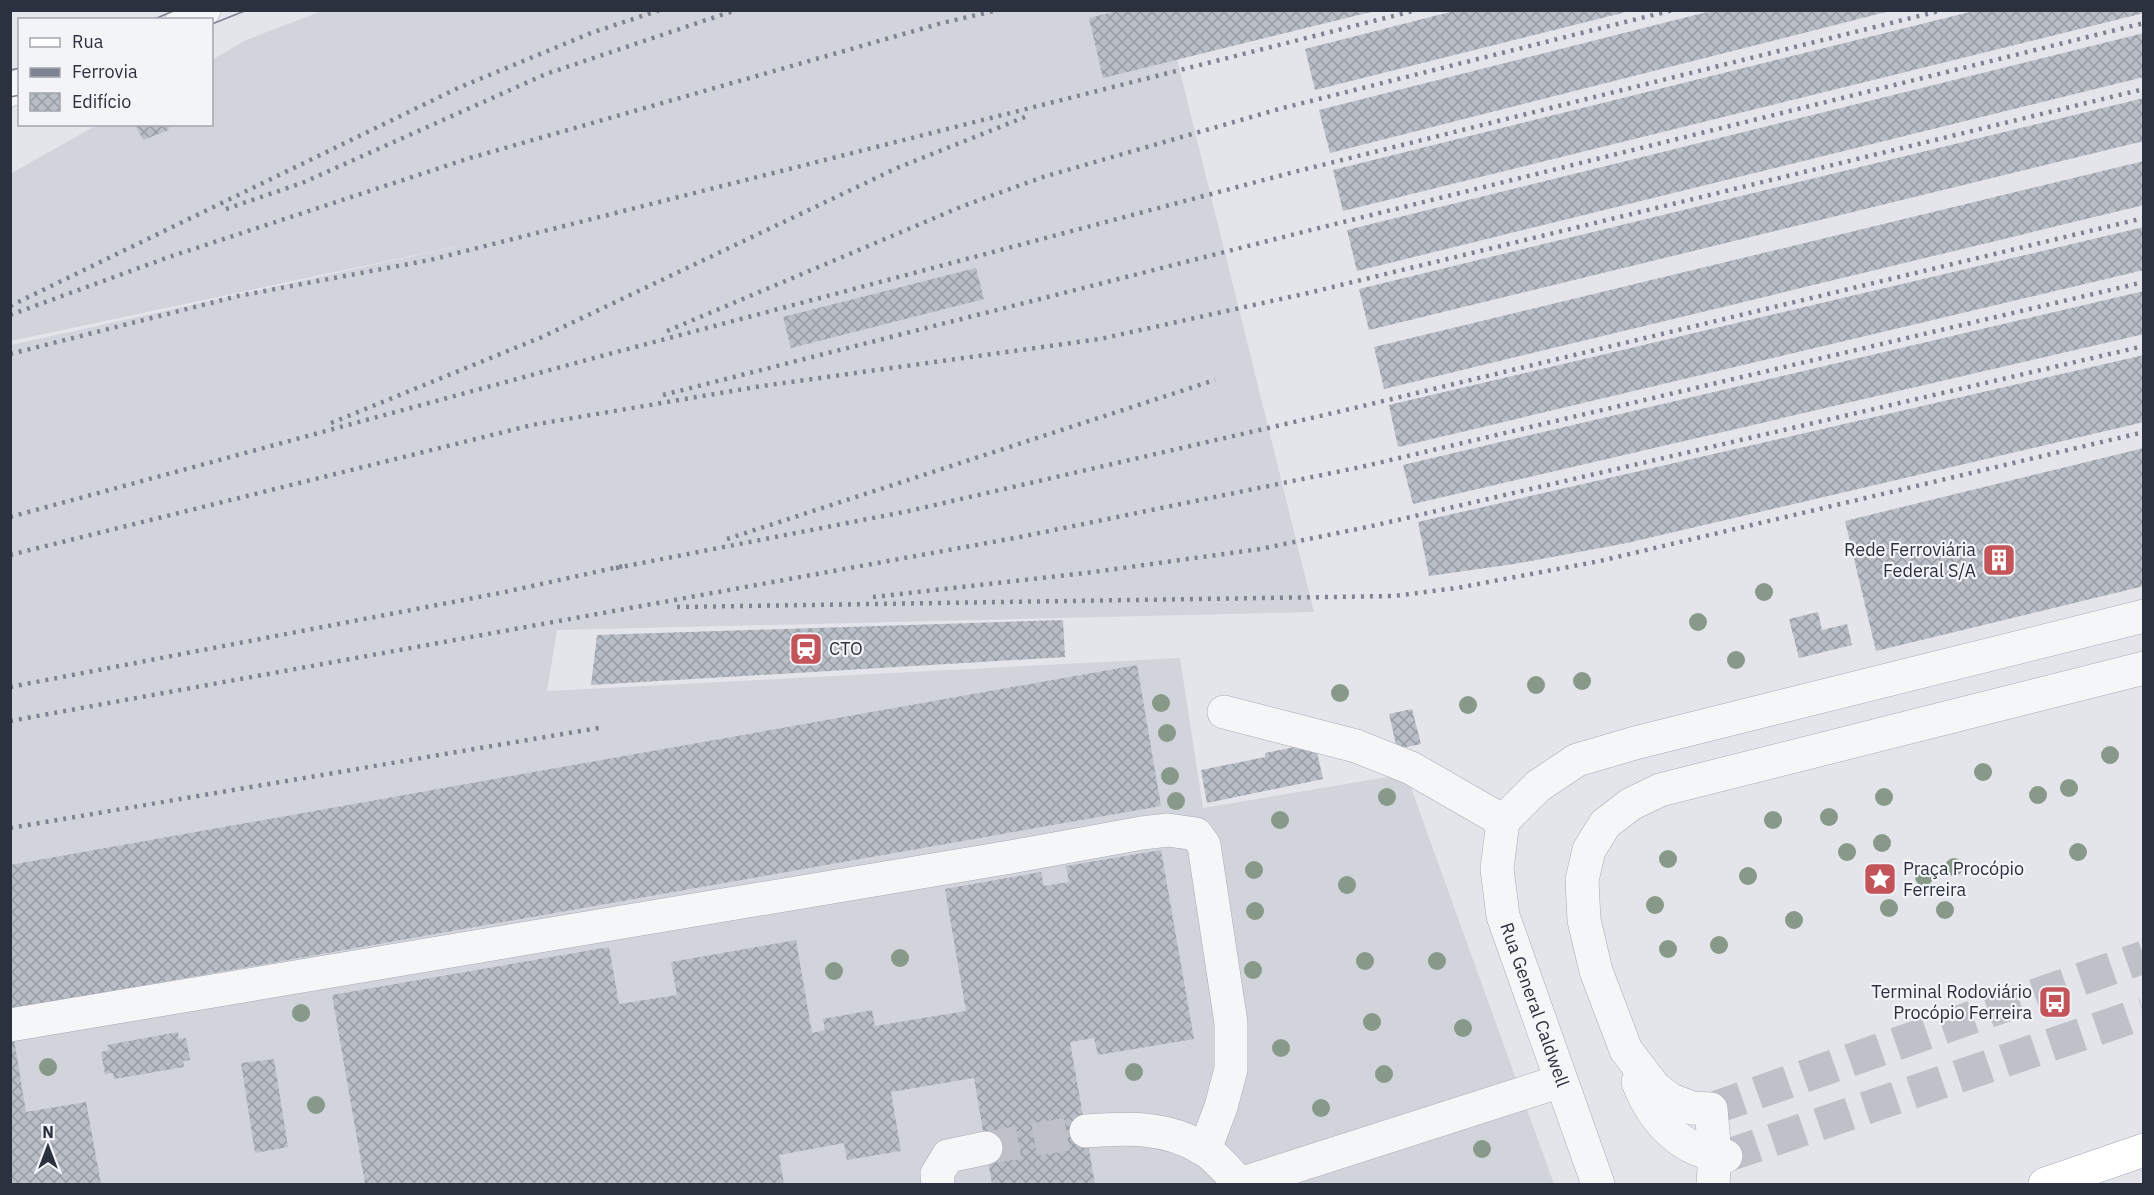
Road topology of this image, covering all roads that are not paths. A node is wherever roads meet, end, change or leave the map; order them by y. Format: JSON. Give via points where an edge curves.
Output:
{"nodes":[{"id":1,"x":204,"y":10,"type":"edge"},
{"id":2,"x":186,"y":18,"type":"edge"},
{"id":3,"x":2144,"y":616,"type":"edge"},
{"id":4,"x":2144,"y":668,"type":"edge"},
{"id":5,"x":1224,"y":712,"type":"dead end"},
{"id":6,"x":1503,"y":821,"type":"junction"},
{"id":7,"x":10,"y":1025,"type":"edge"},
{"id":8,"x":1626,"y":1050,"type":"junction"},
{"id":9,"x":1561,"y":1081,"type":"junction"},
{"id":10,"x":1086,"y":1131,"type":"tunnel mouth"},
{"id":11,"x":986,"y":1148,"type":"tunnel mouth"},
{"id":12,"x":1205,"y":1149,"type":"junction"},
{"id":13,"x":2144,"y":1150,"type":"edge"},
{"id":14,"x":1718,"y":1165,"type":"edge"},
{"id":15,"x":1240,"y":1184,"type":"edge"},
{"id":16,"x":938,"y":1185,"type":"edge"},
{"id":17,"x":1598,"y":1185,"type":"edge"},
{"id":18,"x":2045,"y":1185,"type":"edge"}],
"edges":[{"from":1,"to":2,"type":"street"},
{"from":3,"to":6,"type":"street","via":[[1576,760],[1538,786]]},
{"from":4,"to":8,"type":"street","via":[[1660,790],[1631,804],[1605,824],[1589,850],[1582,880],[1584,920],[1596,971]]},
{"from":5,"to":6,"type":"street","via":[[1356,746],[1411,768]]},
{"from":6,"to":9,"type":"street","name":"Rua General Caldwell","via":[[1497,869],[1503,916]]},
{"from":7,"to":12,"type":"street","via":[[1168,830],[1196,834],[1204,845],[1231,1023],[1231,1069]]},
{"from":8,"to":14,"type":"street","via":[[1652,1112],[1677,1138]]},
{"from":8,"to":14,"type":"street","via":[[1655,1088],[1671,1100],[1692,1108],[1711,1109]]},
{"from":9,"to":15,"type":"street"},
{"from":9,"to":17,"type":"street","name":"Rua General Caldwell"},
{"from":10,"to":12,"type":"street","via":[[1145,1129],[1170,1134]]},
{"from":11,"to":16,"type":"street","via":[[948,1156],[937,1174]]},
{"from":12,"to":15,"type":"street"},
{"from":13,"to":18,"type":"main road"}]}
